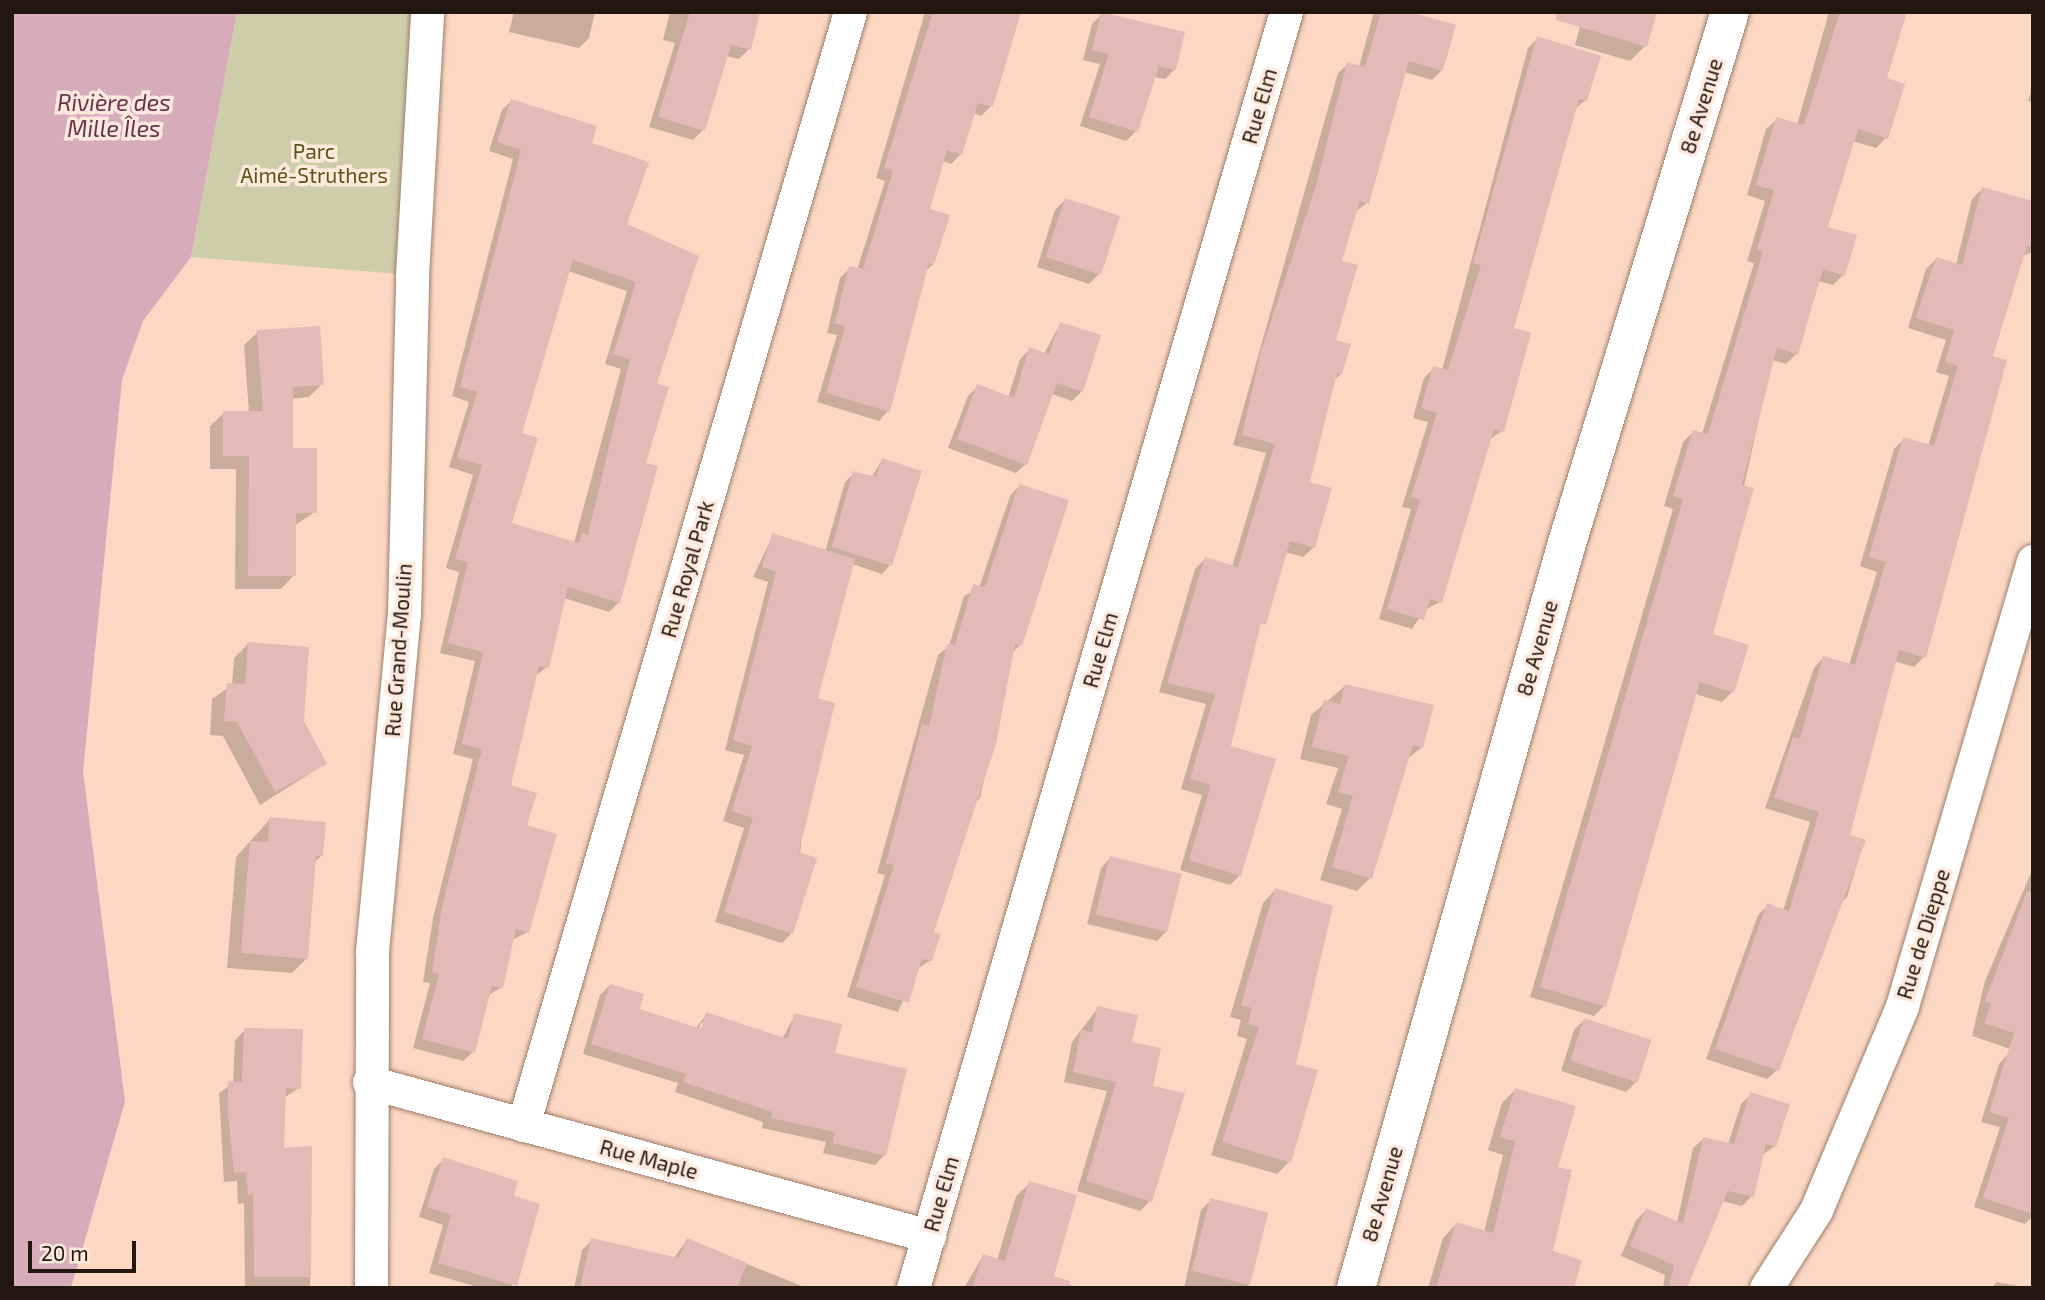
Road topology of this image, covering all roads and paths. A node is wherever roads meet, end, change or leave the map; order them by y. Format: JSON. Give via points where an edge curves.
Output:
{"nodes":[{"id":1,"x":428,"y":12,"type":"edge"},
{"id":2,"x":850,"y":12,"type":"edge"},
{"id":3,"x":1286,"y":12,"type":"edge"},
{"id":4,"x":1730,"y":12,"type":"edge"},
{"id":5,"x":2033,"y":561,"type":"edge"},
{"id":6,"x":369,"y":1083,"type":"junction"},
{"id":7,"x":523,"y":1125,"type":"junction"},
{"id":8,"x":929,"y":1236,"type":"junction"},
{"id":9,"x":371,"y":1288,"type":"edge"},
{"id":10,"x":913,"y":1288,"type":"edge"},
{"id":11,"x":1356,"y":1288,"type":"edge"},
{"id":12,"x":1766,"y":1288,"type":"edge"}],
"edges":[{"from":1,"to":6,"type":"street","name":"Rue Grand-Moulin","via":[[412,275],[404,614],[372,951]]},
{"from":2,"to":7,"type":"street","name":"Rue Royal Park"},
{"from":3,"to":8,"type":"street","name":"Rue Elm"},
{"from":4,"to":11,"type":"street","name":"8e Avenue","via":[[1567,543]]},
{"from":5,"to":12,"type":"street","name":"Rue de Dieppe","via":[[1902,1006],[1816,1210]]},
{"from":6,"to":7,"type":"street","name":"Rue Maple"},
{"from":6,"to":9,"type":"street","name":"Rue Grand-Moulin"},
{"from":7,"to":8,"type":"street","name":"Rue Maple"},
{"from":8,"to":10,"type":"street","name":"Rue Elm"}]}
